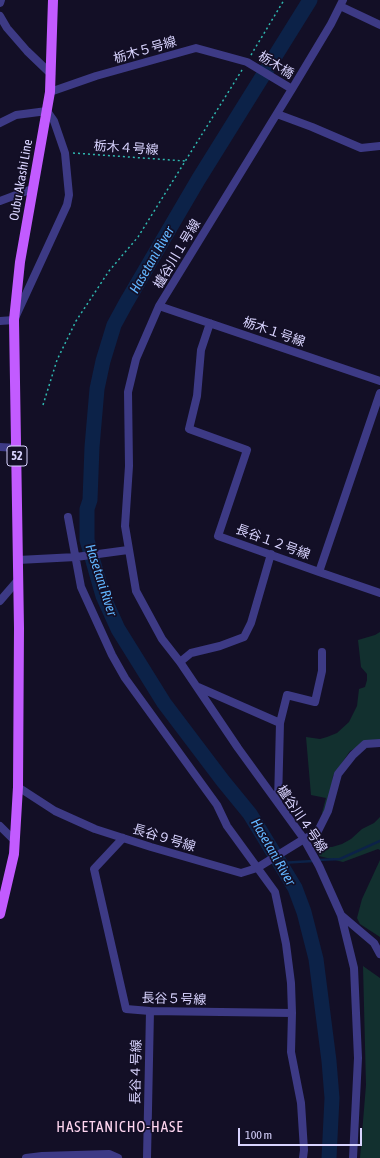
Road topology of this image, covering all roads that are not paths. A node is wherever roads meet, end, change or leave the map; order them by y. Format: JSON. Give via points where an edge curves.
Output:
{"nodes":[{"id":1,"x":53,"y":0,"type":"edge"},
{"id":2,"x":341,"y":3,"type":"edge"},
{"id":3,"x":0,"y":16,"type":"edge"},
{"id":4,"x":380,"y":25,"type":"edge"},
{"id":5,"x":247,"y":62,"type":"joint"},
{"id":6,"x":51,"y":74,"type":"junction"},
{"id":7,"x":292,"y":89,"type":"junction"},
{"id":8,"x":50,"y":92,"type":"junction"},
{"id":9,"x":47,"y":111,"type":"junction"},
{"id":10,"x":277,"y":114,"type":"junction"},
{"id":11,"x":0,"y":123,"type":"edge"},
{"id":12,"x":380,"y":146,"type":"edge"},
{"id":13,"x":32,"y":190,"type":"junction"},
{"id":14,"x":0,"y":201,"type":"edge"},
{"id":15,"x":159,"y":306,"type":"junction"},
{"id":16,"x":14,"y":320,"type":"junction"},
{"id":17,"x":0,"y":321,"type":"edge"},
{"id":18,"x":210,"y":323,"type":"junction"},
{"id":19,"x":380,"y":381,"type":"edge"},
{"id":20,"x":380,"y":393,"type":"edge"},
{"id":21,"x":0,"y":447,"type":"edge"},
{"id":22,"x":17,"y":448,"type":"junction"},
{"id":23,"x":68,"y":517,"type":"dead end"},
{"id":24,"x":128,"y":550,"type":"junction"},
{"id":25,"x":271,"y":554,"type":"junction"},
{"id":26,"x":76,"y":557,"type":"junction"},
{"id":27,"x":18,"y":560,"type":"junction"},
{"id":28,"x":319,"y":572,"type":"junction"},
{"id":29,"x":18,"y":580,"type":"junction"},
{"id":30,"x":380,"y":592,"type":"edge"},
{"id":31,"x":0,"y":601,"type":"edge"},
{"id":32,"x":322,"y":652,"type":"dead end"},
{"id":33,"x":180,"y":662,"type":"junction"},
{"id":34,"x":197,"y":686,"type":"junction"},
{"id":35,"x":280,"y":723,"type":"junction"},
{"id":36,"x":380,"y":744,"type":"edge"},
{"id":37,"x":18,"y":787,"type":"junction"},
{"id":38,"x":278,"y":802,"type":"junction"},
{"id":39,"x":0,"y":826,"type":"edge"},
{"id":40,"x":123,"y":838,"type":"junction"},
{"id":41,"x":304,"y":839,"type":"junction"},
{"id":42,"x":15,"y":841,"type":"junction"},
{"id":43,"x":257,"y":868,"type":"junction"},
{"id":44,"x":0,"y":914,"type":"edge"},
{"id":45,"x":341,"y":915,"type":"junction"},
{"id":46,"x":380,"y":954,"type":"edge"},
{"id":47,"x":150,"y":1011,"type":"junction"},
{"id":48,"x":292,"y":1013,"type":"junction"},
{"id":49,"x":26,"y":1158,"type":"edge"},
{"id":50,"x":118,"y":1158,"type":"edge"},
{"id":51,"x":147,"y":1158,"type":"edge"},
{"id":52,"x":303,"y":1158,"type":"edge"},
{"id":53,"x":353,"y":1158,"type":"edge"}],
"edges":[{"from":1,"to":6,"type":"main road","name":"Oubu Akashi Line","number":"52"},
{"from":2,"to":4,"type":"street"},
{"from":2,"to":7,"type":"street","name":"櫨谷川１号線"},
{"from":3,"to":6,"type":"street","via":[[26,51]]},
{"from":5,"to":7,"type":"street","name":"栃木橋"},
{"from":5,"to":8,"type":"street","name":"栃木５号線","via":[[196,48],[96,76]]},
{"from":6,"to":8,"type":"main road","name":"Oubu Akashi Line","number":"52"},
{"from":7,"to":10,"type":"street","name":"櫨谷川１号線"},
{"from":8,"to":9,"type":"main road","name":"Oubu Akashi Line","number":"52"},
{"from":9,"to":11,"type":"street","via":[[16,115]]},
{"from":9,"to":13,"type":"main road","name":"Oubu Akashi Line","number":"52"},
{"from":9,"to":16,"type":"street","via":[[54,121],[65,153],[69,195],[67,205]]},
{"from":10,"to":12,"type":"street","via":[[361,148]]},
{"from":10,"to":15,"type":"street","name":"櫨谷川１号線"},
{"from":13,"to":14,"type":"street"},
{"from":13,"to":16,"type":"main road","name":"Oubu Akashi Line","number":"52","via":[[20,262]]},
{"from":15,"to":18,"type":"street","name":"栃木１号線"},
{"from":15,"to":24,"type":"street","name":"櫨谷川１号線","via":[[136,359],[128,392],[125,526]]},
{"from":16,"to":17,"type":"street"},
{"from":16,"to":22,"type":"main road","name":"Oubu Akashi Line","number":"52"},
{"from":18,"to":19,"type":"street","name":"栃木１号線"},
{"from":18,"to":25,"type":"street","name":"長谷１２号線","via":[[201,350],[197,396],[189,429],[247,450],[218,536]]},
{"from":20,"to":28,"type":"street","name":"長谷１２号線"},
{"from":21,"to":22,"type":"street"},
{"from":22,"to":27,"type":"main road","name":"Oubu Akashi Line","number":"52"},
{"from":23,"to":26,"type":"street"},
{"from":24,"to":26,"type":"street"},
{"from":24,"to":33,"type":"street","name":"櫨谷川４号線","via":[[136,592],[162,639]]},
{"from":25,"to":28,"type":"street","name":"長谷１２号線"},
{"from":25,"to":33,"type":"street","via":[[251,623],[244,637],[191,653]]},
{"from":26,"to":27,"type":"street"},
{"from":26,"to":43,"type":"street","via":[[81,587],[125,678],[216,805],[227,826]]},
{"from":27,"to":29,"type":"main road","name":"Oubu Akashi Line","number":"52"},
{"from":28,"to":30,"type":"street"},
{"from":29,"to":31,"type":"street"},
{"from":29,"to":37,"type":"main road","name":"Oubu Akashi Line","number":"52"},
{"from":32,"to":35,"type":"street","via":[[322,671],[315,702],[288,695]]},
{"from":33,"to":34,"type":"street","name":"櫨谷川４号線"},
{"from":34,"to":35,"type":"street"},
{"from":34,"to":38,"type":"street","name":"櫨谷川４号線"},
{"from":35,"to":38,"type":"street"},
{"from":36,"to":41,"type":"street","name":"長谷９号線","via":[[365,744],[353,755],[338,774],[328,812],[317,833]]},
{"from":37,"to":40,"type":"street","name":"長谷９号線","via":[[55,811]]},
{"from":37,"to":42,"type":"main road","name":"Oubu Akashi Line","number":"52"},
{"from":38,"to":41,"type":"street","name":"櫨谷川４号線"},
{"from":39,"to":42,"type":"street"},
{"from":40,"to":43,"type":"street","name":"長谷９号線","via":[[241,873]]},
{"from":40,"to":47,"type":"street","name":"長谷５号線","via":[[94,869],[126,1009]]},
{"from":41,"to":43,"type":"street","name":"長谷９号線"},
{"from":41,"to":45,"type":"street","name":"櫨谷川４号線"},
{"from":42,"to":44,"type":"main road","name":"Oubu Akashi Line","number":"52"},
{"from":43,"to":48,"type":"street","via":[[275,892],[286,944]]},
{"from":45,"to":46,"type":"street","via":[[374,943]]},
{"from":45,"to":53,"type":"street","name":"櫨谷川４号線","via":[[354,968],[358,1058]]},
{"from":47,"to":48,"type":"street","name":"長谷５号線"},
{"from":47,"to":51,"type":"street","name":"長谷４号線"},
{"from":48,"to":52,"type":"street","via":[[291,1052],[301,1103]]},
{"from":49,"to":50,"type":"street","via":[[109,1154]]}]}
